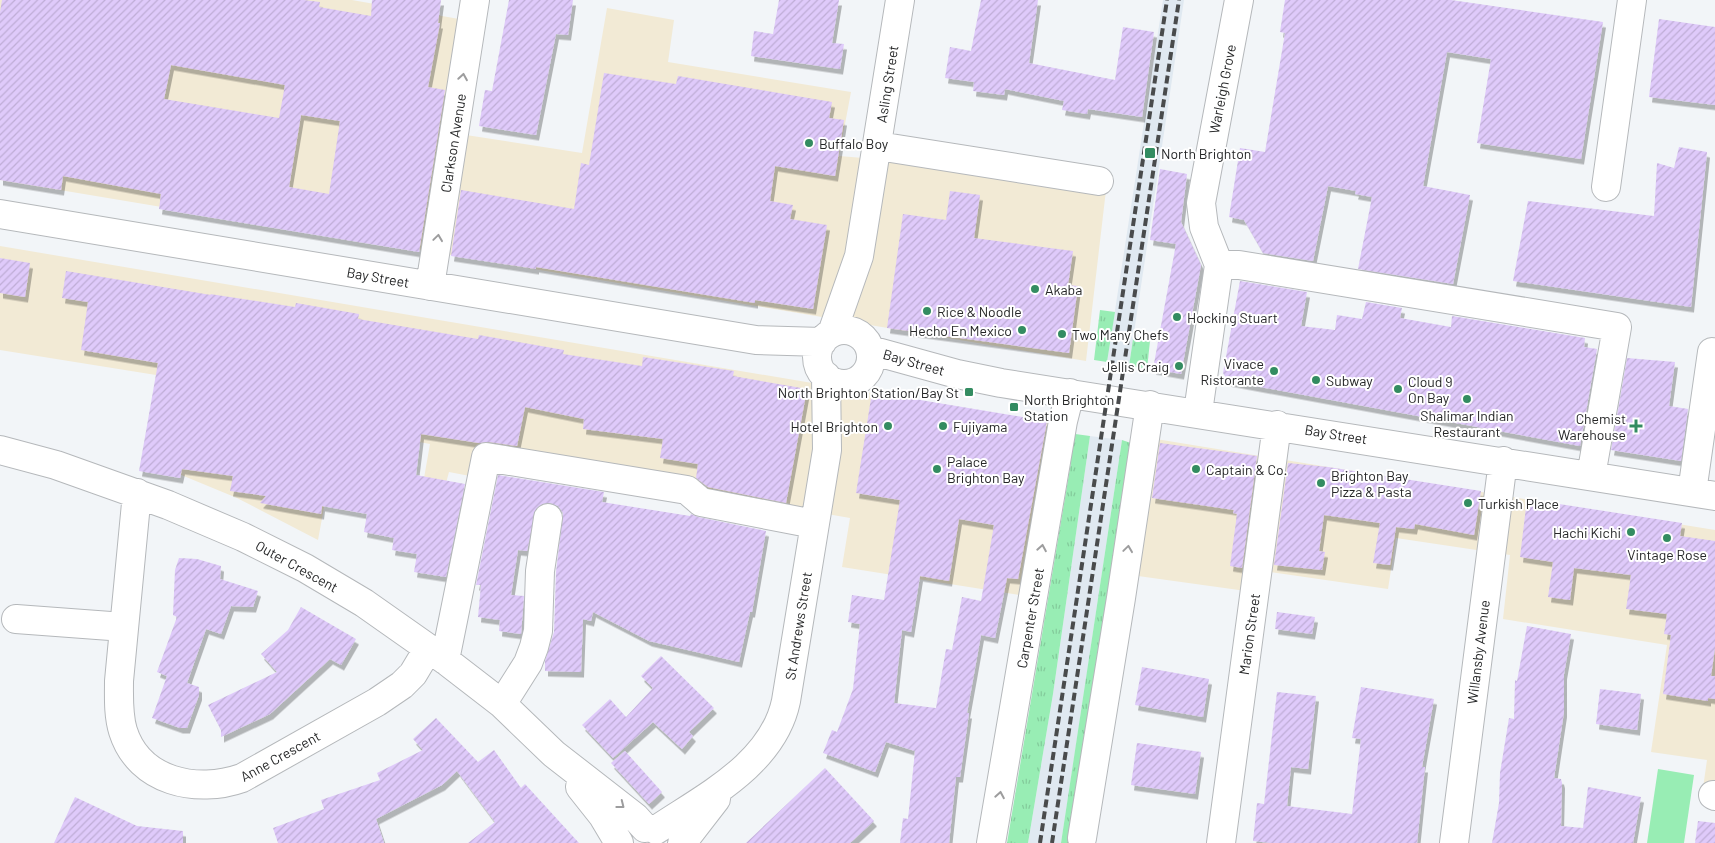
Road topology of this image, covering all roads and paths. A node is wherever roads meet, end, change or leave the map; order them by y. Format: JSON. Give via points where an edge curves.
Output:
{"nodes":[{"id":1,"x":476,"y":0,"type":"edge"},
{"id":2,"x":900,"y":0,"type":"edge"},
{"id":3,"x":1239,"y":0,"type":"edge"},
{"id":4,"x":1632,"y":0,"type":"edge"},
{"id":5,"x":878,"y":146,"type":"junction"},
{"id":6,"x":1099,"y":181,"type":"dead end"},
{"id":7,"x":1606,"y":187,"type":"dead end"},
{"id":8,"x":0,"y":214,"type":"edge"},
{"id":9,"x":859,"y":256,"type":"junction"},
{"id":10,"x":1218,"y":264,"type":"junction"},
{"id":11,"x":430,"y":286,"type":"junction"},
{"id":12,"x":824,"y":353,"type":"junction"},
{"id":13,"x":1715,"y":353,"type":"edge"},
{"id":14,"x":863,"y":360,"type":"junction"},
{"id":15,"x":1070,"y":393,"type":"junction"},
{"id":16,"x":1150,"y":405,"type":"junction"},
{"id":17,"x":1198,"y":412,"type":"junction"},
{"id":18,"x":1277,"y":425,"type":"junction"},
{"id":19,"x":0,"y":450,"type":"edge"},
{"id":20,"x":827,"y":450,"type":"junction"},
{"id":21,"x":1503,"y":461,"type":"junction"},
{"id":22,"x":1590,"y":476,"type":"junction"},
{"id":23,"x":137,"y":493,"type":"junction"},
{"id":24,"x":1703,"y":494,"type":"edge"},
{"id":25,"x":548,"y":518,"type":"dead end"},
{"id":26,"x":814,"y":524,"type":"junction"},
{"id":27,"x":16,"y":619,"type":"dead end"},
{"id":28,"x":124,"y":627,"type":"junction"},
{"id":29,"x":437,"y":654,"type":"junction"},
{"id":30,"x":502,"y":704,"type":"junction"},
{"id":31,"x":554,"y":754,"type":"junction"},
{"id":32,"x":729,"y":782,"type":"junction"},
{"id":33,"x":657,"y":834,"type":"edge"},
{"id":34,"x":1082,"y":838,"type":"dead end"},
{"id":35,"x":620,"y":843,"type":"edge"},
{"id":36,"x":682,"y":843,"type":"edge"},
{"id":37,"x":992,"y":843,"type":"edge"},
{"id":38,"x":1221,"y":843,"type":"edge"},
{"id":39,"x":1454,"y":843,"type":"edge"}],
"edges":[{"from":11,"to":1,"type":"street","name":"Clarkson Avenue","one_way":true},
{"from":2,"to":5,"type":"street","name":"Asling Street"},
{"from":3,"to":10,"type":"street","name":"Warleigh Grove","via":[[1202,203],[1204,227]]},
{"from":4,"to":7,"type":"street"},
{"from":5,"to":6,"type":"street"},
{"from":5,"to":9,"type":"street","name":"Asling Street"},
{"from":8,"to":11,"type":"street","name":"Bay Street"},
{"from":9,"to":12,"type":"street","name":"Asling Street"},
{"from":9,"to":14,"type":"street","name":"Asling Street"},
{"from":10,"to":17,"type":"street","name":"Warleigh Grove"},
{"from":10,"to":22,"type":"street","via":[[1617,327]]},
{"from":11,"to":12,"type":"street","name":"Bay Street"},
{"from":12,"to":14,"type":"street","via":[[847,330]]},
{"from":12,"to":14,"type":"street","name":"Bay Street","via":[[842,384]]},
{"from":12,"to":20,"type":"street","name":"St Andrews Street"},
{"from":13,"to":24,"type":"street","via":[[1712,352]]},
{"from":14,"to":15,"type":"street","name":"Bay Street"},
{"from":14,"to":20,"type":"street","name":"St Andrews Street"},
{"from":15,"to":16,"type":"street","name":"Bay Street"},
{"from":37,"to":15,"type":"street","name":"Carpenter Street","one_way":true},
{"from":16,"to":17,"type":"street","name":"Bay Street"},
{"from":34,"to":16,"type":"street","one_way":true},
{"from":17,"to":18,"type":"street","name":"Bay Street"},
{"from":18,"to":21,"type":"street","name":"Bay Street"},
{"from":18,"to":38,"type":"street","name":"Marion Street"},
{"from":19,"to":23,"type":"street","name":"Outer Crescent"},
{"from":20,"to":26,"type":"street","name":"St Andrews Street"},
{"from":21,"to":22,"type":"street","name":"Bay Street"},
{"from":21,"to":39,"type":"street","name":"Willansby Avenue"},
{"from":22,"to":24,"type":"street","name":"Bay Street"},
{"from":23,"to":28,"type":"street","name":"Anne Crescent"},
{"from":23,"to":29,"type":"street","name":"Outer Crescent","via":[[243,537],[305,568],[364,603]]},
{"from":25,"to":30,"type":"street","via":[[540,571],[538,631],[528,663]]},
{"from":26,"to":29,"type":"street","via":[[701,502],[687,490],[486,458]]},
{"from":26,"to":32,"type":"street","name":"St Andrews Street","via":[[781,724],[772,740]]},
{"from":27,"to":28,"type":"street"},
{"from":28,"to":29,"type":"street","name":"Anne Crescent","via":[[119,681],[123,731],[132,749],[153,772],[185,784],[203,786],[226,784],[242,778],[377,702]]},
{"from":29,"to":30,"type":"street","name":"Outer Crescent"},
{"from":30,"to":31,"type":"street","name":"Outer Crescent"},
{"from":31,"to":33,"type":"street","name":"Outer Crescent","one_way":true},
{"from":31,"to":35,"type":"street","name":"Outer Crescent"},
{"from":32,"to":33,"type":"street","name":"St Andrews Street"},
{"from":32,"to":36,"type":"street","name":"St Andrews Street"},
{"from":33,"to":35,"type":"street","name":"St Andrews Street","via":[[630,832]]}]}
